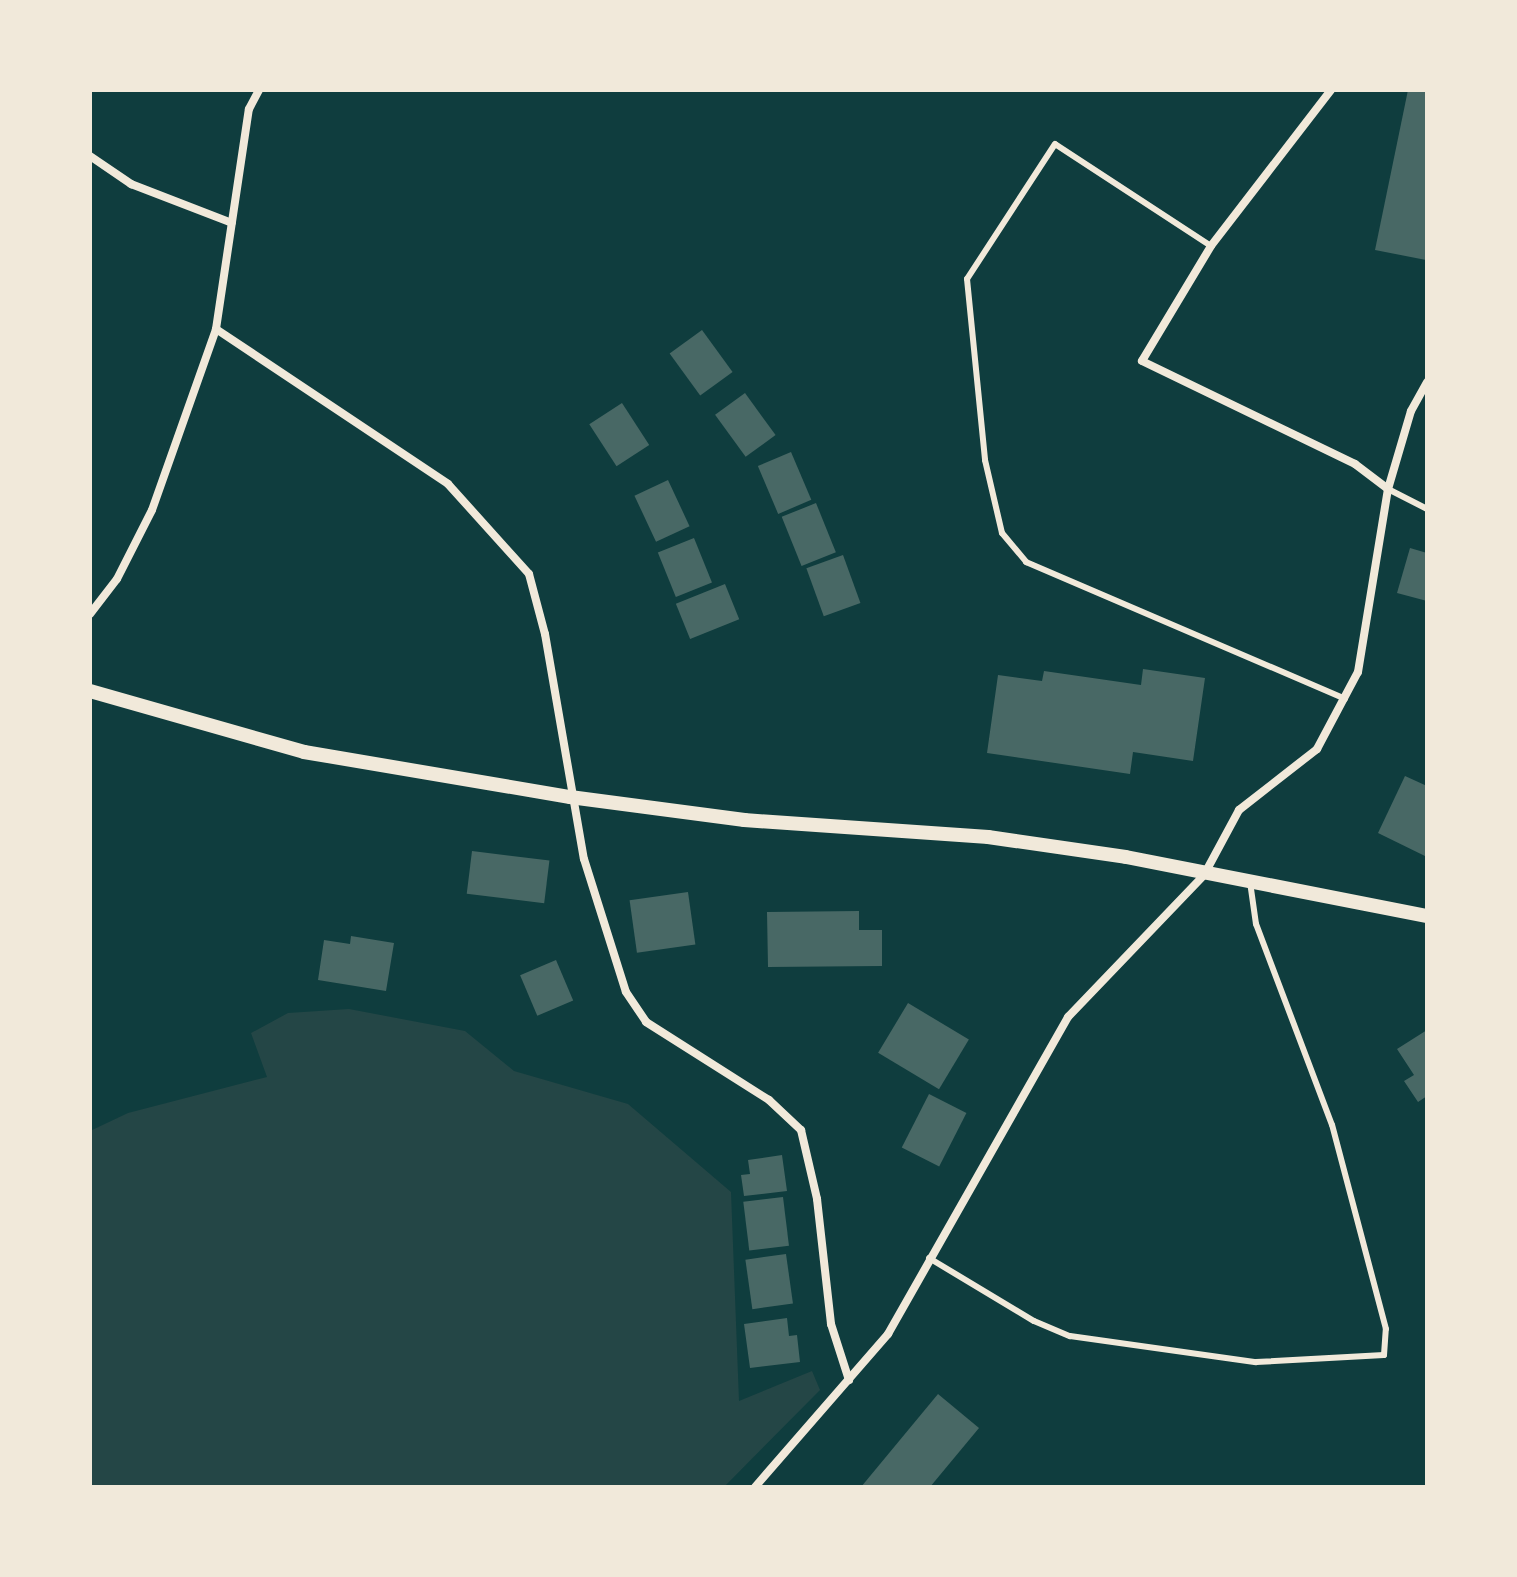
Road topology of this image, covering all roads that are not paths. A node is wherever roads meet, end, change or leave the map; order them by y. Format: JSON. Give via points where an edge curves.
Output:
{"nodes":[{"id":1,"x":259,"y":90,"type":"edge"},
{"id":2,"x":1331,"y":90,"type":"edge"},
{"id":3,"x":90,"y":156,"type":"edge"},
{"id":4,"x":232,"y":223,"type":"junction"},
{"id":5,"x":1211,"y":246,"type":"junction"},
{"id":6,"x":216,"y":329,"type":"junction"},
{"id":7,"x":1427,"y":382,"type":"edge"},
{"id":8,"x":1388,"y":489,"type":"junction"},
{"id":9,"x":1427,"y":509,"type":"edge"},
{"id":10,"x":90,"y":614,"type":"edge"},
{"id":11,"x":90,"y":691,"type":"edge"},
{"id":12,"x":1345,"y":699,"type":"junction"},
{"id":13,"x":570,"y":797,"type":"junction"},
{"id":14,"x":1204,"y":875,"type":"junction"},
{"id":15,"x":1250,"y":882,"type":"junction"},
{"id":16,"x":1427,"y":916,"type":"edge"},
{"id":17,"x":929,"y":1258,"type":"junction"},
{"id":18,"x":849,"y":1380,"type":"junction"},
{"id":19,"x":755,"y":1487,"type":"edge"}],
"edges":[{"from":1,"to":4,"type":"street","via":[[249,109]]},
{"from":2,"to":5,"type":"street"},
{"from":3,"to":4,"type":"street","via":[[131,184]]},
{"from":4,"to":6,"type":"street"},
{"from":5,"to":8,"type":"street","via":[[1142,361],[1355,464]]},
{"from":5,"to":12,"type":"lane","via":[[1055,144],[967,279],[985,460],[1002,533],[1026,562]]},
{"from":6,"to":10,"type":"street","via":[[152,510],[117,579]]},
{"from":6,"to":13,"type":"street","via":[[448,484],[529,574],[545,634]]},
{"from":7,"to":8,"type":"street","via":[[1411,411]]},
{"from":8,"to":9,"type":"lane"},
{"from":8,"to":12,"type":"street","via":[[1358,672]]},
{"from":11,"to":13,"type":"street","via":[[304,752]]},
{"from":12,"to":14,"type":"street","via":[[1317,749],[1239,810]]},
{"from":13,"to":14,"type":"street","via":[[744,820],[988,837],[1126,857]]},
{"from":13,"to":18,"type":"street","via":[[626,992],[646,1022],[769,1100],[801,1130],[817,1199],[831,1324]]},
{"from":14,"to":15,"type":"street"},
{"from":14,"to":17,"type":"street","via":[[1068,1017]]},
{"from":15,"to":16,"type":"street"},
{"from":15,"to":17,"type":"lane","via":[[1256,924],[1332,1125],[1386,1329],[1384,1355],[1288,1364],[1070,1336],[1034,1321]]},
{"from":17,"to":18,"type":"street","via":[[888,1334]]},
{"from":18,"to":19,"type":"street"}]}
